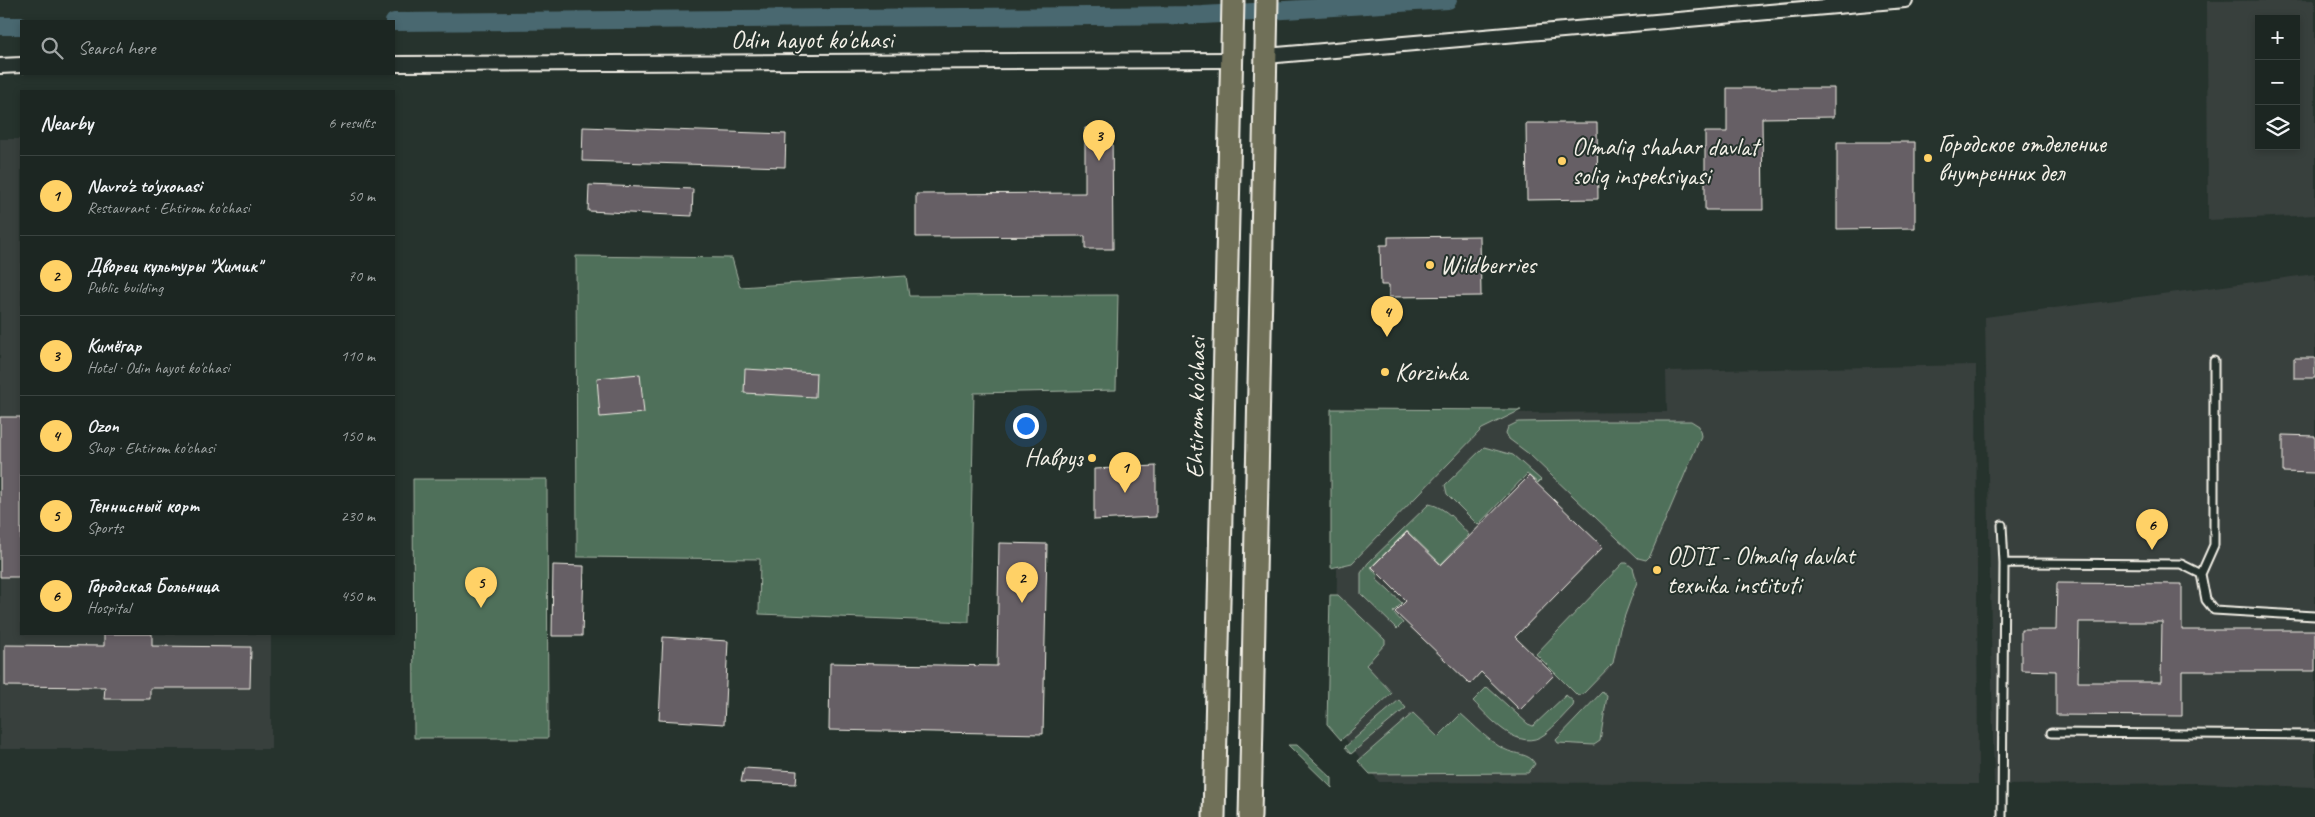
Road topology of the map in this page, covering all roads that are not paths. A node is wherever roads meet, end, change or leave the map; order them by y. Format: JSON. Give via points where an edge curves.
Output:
{"nodes":[{"id":1,"x":1233,"y":0,"type":"edge"},
{"id":2,"x":1267,"y":0,"type":"edge"},
{"id":3,"x":1905,"y":0,"type":"edge"},
{"id":4,"x":1266,"y":50,"type":"junction"},
{"id":5,"x":1231,"y":60,"type":"junction"},
{"id":6,"x":395,"y":64,"type":"edge"},
{"id":7,"x":20,"y":65,"type":"edge"},
{"id":8,"x":0,"y":66,"type":"edge"},
{"id":9,"x":2214,"y":362,"type":"dead end"},
{"id":10,"x":2002,"y":525,"type":"dead end"},
{"id":11,"x":2004,"y":563,"type":"junction"},
{"id":12,"x":2200,"y":574,"type":"junction"},
{"id":13,"x":2315,"y":616,"type":"edge"},
{"id":14,"x":2051,"y":733,"type":"dead end"},
{"id":15,"x":2315,"y":735,"type":"edge"},
{"id":16,"x":1214,"y":817,"type":"edge"},
{"id":17,"x":1250,"y":817,"type":"edge"},
{"id":18,"x":2002,"y":817,"type":"edge"}],
"edges":[{"from":1,"to":5,"type":"main road","name":"Ehtirom ko'chasi"},
{"from":2,"to":4,"type":"main road"},
{"from":3,"to":4,"type":"street"},
{"from":4,"to":17,"type":"main road"},
{"from":5,"to":6,"type":"street","name":"Odin hayot ko'chasi"},
{"from":5,"to":16,"type":"main road","name":"Ehtirom ko'chasi"},
{"from":7,"to":8,"type":"street"},
{"from":9,"to":12,"type":"lane","via":[[2214,545]]},
{"from":10,"to":11,"type":"lane"},
{"from":11,"to":12,"type":"lane","via":[[2182,564]]},
{"from":11,"to":18,"type":"lane"},
{"from":12,"to":13,"type":"lane","via":[[2206,600],[2214,610]]},
{"from":14,"to":15,"type":"lane"}]}
